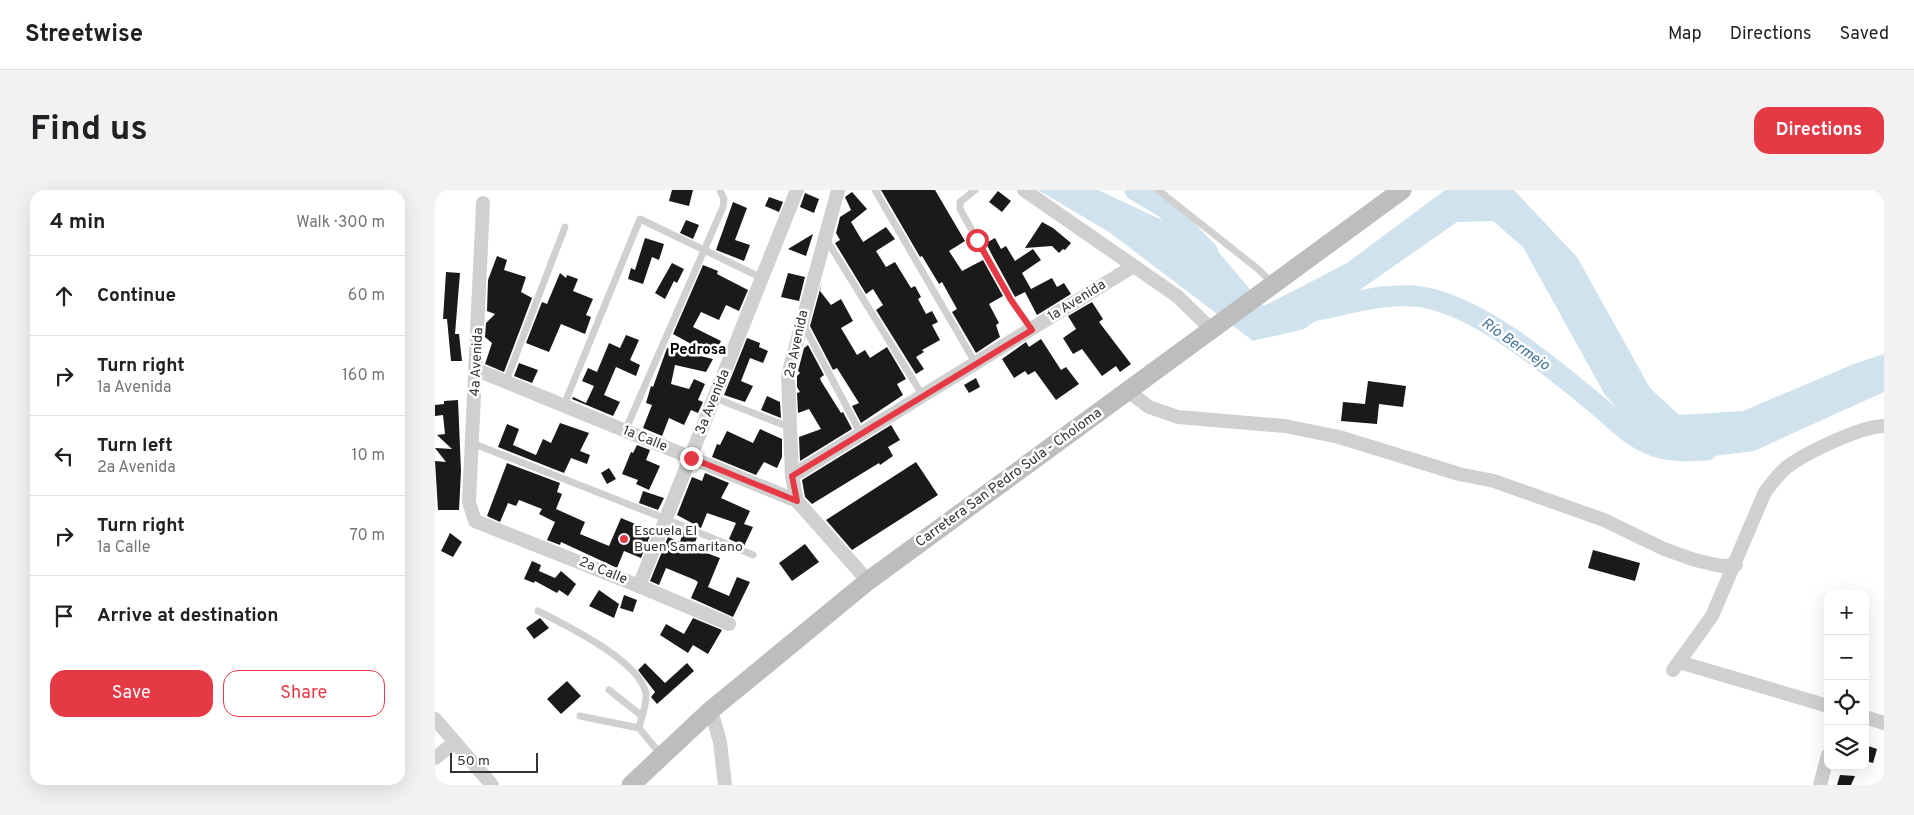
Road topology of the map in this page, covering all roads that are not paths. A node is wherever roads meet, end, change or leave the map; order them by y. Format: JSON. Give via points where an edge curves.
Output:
{"nodes":[{"id":1,"x":720,"y":190,"type":"edge"},
{"id":2,"x":797,"y":190,"type":"edge"},
{"id":3,"x":837,"y":190,"type":"edge"},
{"id":4,"x":875,"y":190,"type":"edge"},
{"id":5,"x":975,"y":190,"type":"edge"},
{"id":6,"x":1024,"y":190,"type":"edge"},
{"id":7,"x":1158,"y":190,"type":"edge"},
{"id":8,"x":1401,"y":190,"type":"edge"},
{"id":9,"x":483,"y":203,"type":"dead end"},
{"id":10,"x":565,"y":227,"type":"dead end"},
{"id":11,"x":824,"y":236,"type":"junction"},
{"id":12,"x":706,"y":250,"type":"junction"},
{"id":13,"x":1132,"y":267,"type":"junction"},
{"id":14,"x":762,"y":278,"type":"junction"},
{"id":15,"x":1271,"y":285,"type":"junction"},
{"id":16,"x":801,"y":321,"type":"junction"},
{"id":17,"x":1214,"y":326,"type":"junction"},
{"id":18,"x":1032,"y":330,"type":"junction"},
{"id":19,"x":976,"y":364,"type":"junction"},
{"id":20,"x":477,"y":370,"type":"junction"},
{"id":21,"x":506,"y":382,"type":"junction"},
{"id":22,"x":1129,"y":391,"type":"junction"},
{"id":23,"x":923,"y":396,"type":"junction"},
{"id":24,"x":715,"y":398,"type":"junction"},
{"id":25,"x":564,"y":405,"type":"junction"},
{"id":26,"x":789,"y":426,"type":"junction"},
{"id":27,"x":1884,"y":426,"type":"edge"},
{"id":28,"x":625,"y":431,"type":"junction"},
{"id":29,"x":861,"y":434,"type":"junction"},
{"id":30,"x":471,"y":443,"type":"junction"},
{"id":31,"x":691,"y":458,"type":"junction"},
{"id":32,"x":792,"y":476,"type":"junction"},
{"id":33,"x":797,"y":501,"type":"junction"},
{"id":34,"x":666,"y":519,"type":"junction"},
{"id":35,"x":475,"y":521,"type":"joint"},
{"id":36,"x":753,"y":556,"type":"dead end"},
{"id":37,"x":1736,"y":565,"type":"junction"},
{"id":38,"x":868,"y":581,"type":"junction"},
{"id":39,"x":639,"y":586,"type":"junction"},
{"id":40,"x":538,"y":611,"type":"dead end"},
{"id":41,"x":729,"y":624,"type":"dead end"},
{"id":42,"x":609,"y":690,"type":"dead end"},
{"id":43,"x":1824,"y":705,"type":"edge"},
{"id":44,"x":711,"y":710,"type":"junction"},
{"id":45,"x":580,"y":716,"type":"dead end"},
{"id":46,"x":641,"y":716,"type":"junction"},
{"id":47,"x":1869,"y":718,"type":"edge"},
{"id":48,"x":435,"y":719,"type":"edge"},
{"id":49,"x":1884,"y":723,"type":"edge"},
{"id":50,"x":639,"y":728,"type":"junction"},
{"id":51,"x":454,"y":742,"type":"junction"},
{"id":52,"x":662,"y":757,"type":"junction"},
{"id":53,"x":435,"y":758,"type":"edge"},
{"id":54,"x":1824,"y":770,"type":"edge"},
{"id":55,"x":492,"y":785,"type":"edge"},
{"id":56,"x":631,"y":785,"type":"edge"},
{"id":57,"x":725,"y":785,"type":"edge"},
{"id":58,"x":1820,"y":785,"type":"edge"}],
"edges":[{"from":1,"to":12,"type":"lane","via":[[723,207]]},
{"from":2,"to":14,"type":"street","name":"3a Avenida"},
{"from":3,"to":11,"type":"street","name":"2a Avenida"},
{"from":4,"to":19,"type":"lane"},
{"from":5,"to":18,"type":"lane","via":[[960,202],[960,209],[1011,300]]},
{"from":6,"to":13,"type":"street"},
{"from":7,"to":15,"type":"lane","via":[[1258,269]]},
{"from":8,"to":15,"type":"main road","name":"Carretera San Pedro Sula - Choloma"},
{"from":9,"to":20,"type":"street","name":"4a Avenida"},
{"from":10,"to":21,"type":"lane"},
{"from":11,"to":16,"type":"street","name":"2a Avenida"},
{"from":11,"to":23,"type":"lane"},
{"from":12,"to":14,"type":"lane"},
{"from":12,"to":25,"type":"lane","via":[[640,220]]},
{"from":12,"to":28,"type":"lane"},
{"from":13,"to":17,"type":"street","via":[[1177,296]]},
{"from":13,"to":18,"type":"street","name":"1a Avenida"},
{"from":14,"to":24,"type":"street","name":"3a Avenida"},
{"from":15,"to":17,"type":"main road","name":"Carretera San Pedro Sula - Choloma"},
{"from":16,"to":26,"type":"street","name":"2a Avenida","via":[[788,375]]},
{"from":16,"to":29,"type":"lane"},
{"from":17,"to":22,"type":"main road","name":"Carretera San Pedro Sula - Choloma"},
{"from":18,"to":19,"type":"street","name":"1a Avenida"},
{"from":19,"to":23,"type":"street","name":"1a Avenida"},
{"from":20,"to":21,"type":"street","name":"1a Calle"},
{"from":20,"to":30,"type":"street","name":"4a Avenida"},
{"from":21,"to":25,"type":"street","name":"1a Calle"},
{"from":22,"to":37,"type":"street","via":[[1149,407],[1179,417],[1285,426],[1330,435],[1459,474],[1494,481],[1604,520],[1695,560],[1721,566]]},
{"from":22,"to":38,"type":"main road","name":"Carretera San Pedro Sula - Choloma"},
{"from":23,"to":29,"type":"street","name":"1a Avenida"},
{"from":24,"to":26,"type":"lane"},
{"from":24,"to":31,"type":"street","name":"3a Avenida"},
{"from":25,"to":28,"type":"street","name":"1a Calle"},
{"from":26,"to":32,"type":"street","name":"2a Avenida"},
{"from":27,"to":37,"type":"street","via":[[1860,430],[1806,456],[1779,474],[1765,492]]},
{"from":28,"to":31,"type":"street","name":"1a Calle"},
{"from":29,"to":32,"type":"street","name":"1a Avenida"},
{"from":30,"to":34,"type":"lane"},
{"from":30,"to":35,"type":"street","name":"4a Avenida","via":[[469,502]]},
{"from":31,"to":33,"type":"street","name":"1a Calle"},
{"from":31,"to":34,"type":"street","name":"3a Avenida"},
{"from":32,"to":33,"type":"street","name":"2a Avenida"},
{"from":33,"to":38,"type":"street","name":"1a Calle"},
{"from":34,"to":36,"type":"lane"},
{"from":34,"to":39,"type":"street","name":"3a Avenida"},
{"from":35,"to":39,"type":"street","name":"2a Calle"},
{"from":37,"to":43,"type":"street","via":[[1712,616],[1676,666]]},
{"from":38,"to":44,"type":"main road","name":"Carretera San Pedro Sula - Choloma"},
{"from":39,"to":41,"type":"street","name":"2a Calle"},
{"from":40,"to":46,"type":"lane","via":[[595,642],[629,668],[646,693]]},
{"from":42,"to":46,"type":"lane"},
{"from":44,"to":52,"type":"main road","name":"Carretera San Pedro Sula - Choloma"},
{"from":44,"to":57,"type":"street","via":[[720,742]]},
{"from":45,"to":50,"type":"lane"},
{"from":46,"to":50,"type":"lane"},
{"from":47,"to":49,"type":"street"},
{"from":48,"to":51,"type":"street"},
{"from":50,"to":52,"type":"lane"},
{"from":51,"to":53,"type":"street"},
{"from":51,"to":55,"type":"street"},
{"from":52,"to":56,"type":"main road","name":"Carretera San Pedro Sula - Choloma"},
{"from":54,"to":58,"type":"street"}]}
